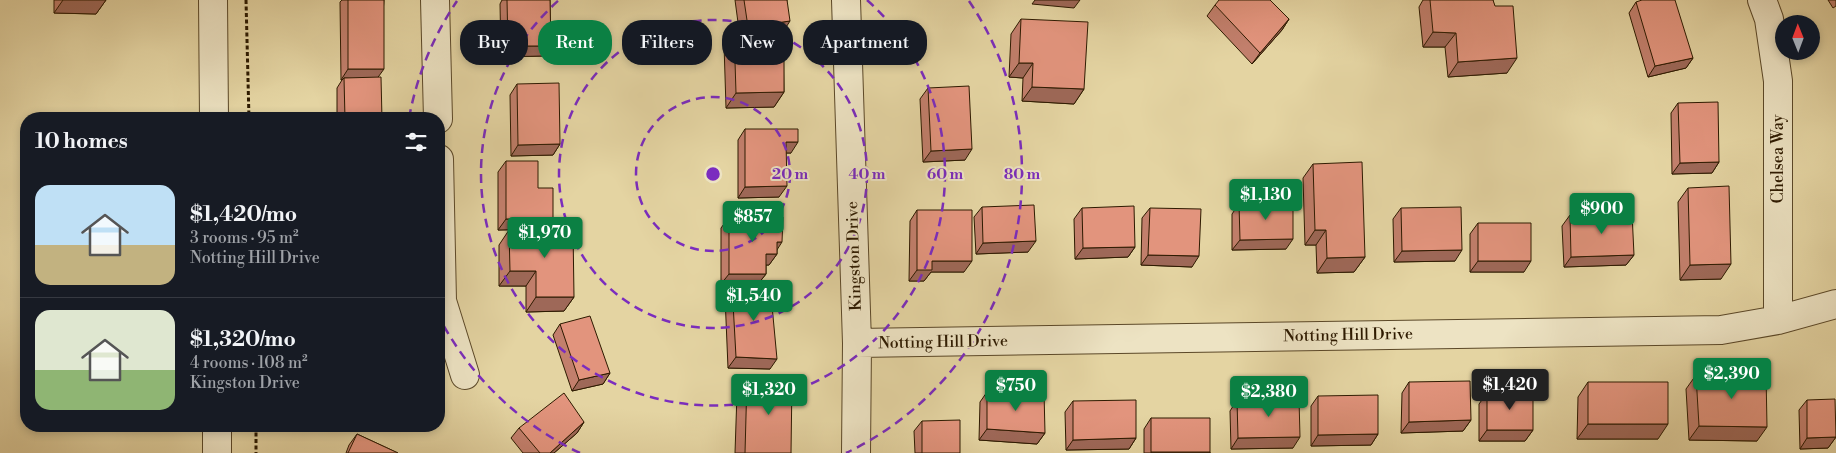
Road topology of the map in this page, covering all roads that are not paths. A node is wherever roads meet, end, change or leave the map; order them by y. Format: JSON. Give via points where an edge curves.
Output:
{"nodes":[{"id":1,"x":213,"y":0,"type":"edge"},
{"id":2,"x":435,"y":0,"type":"edge"},
{"id":3,"x":846,"y":0,"type":"edge"},
{"id":4,"x":1762,"y":0,"type":"edge"},
{"id":5,"x":214,"y":112,"type":"edge"},
{"id":6,"x":438,"y":112,"type":"edge"},
{"id":7,"x":1836,"y":304,"type":"edge"},
{"id":8,"x":445,"y":311,"type":"edge"},
{"id":9,"x":1778,"y":320,"type":"junction"},
{"id":10,"x":857,"y":343,"type":"junction"},
{"id":11,"x":465,"y":375,"type":"dead end"},
{"id":12,"x":217,"y":432,"type":"edge"},
{"id":13,"x":217,"y":453,"type":"edge"},
{"id":14,"x":856,"y":453,"type":"edge"}],
"edges":[{"from":1,"to":5,"type":"street"},
{"from":2,"to":6,"type":"street"},
{"from":3,"to":10,"type":"street","name":"Kingston Drive"},
{"from":4,"to":9,"type":"street","name":"Chelsea Way","via":[[1769,19],[1778,81]]},
{"from":7,"to":9,"type":"street","name":"Notting Hill Drive"},
{"from":8,"to":11,"type":"street"},
{"from":9,"to":10,"type":"street","name":"Notting Hill Drive","via":[[1721,330]]},
{"from":10,"to":14,"type":"street","name":"Kingston Drive"},
{"from":12,"to":13,"type":"street"}]}
